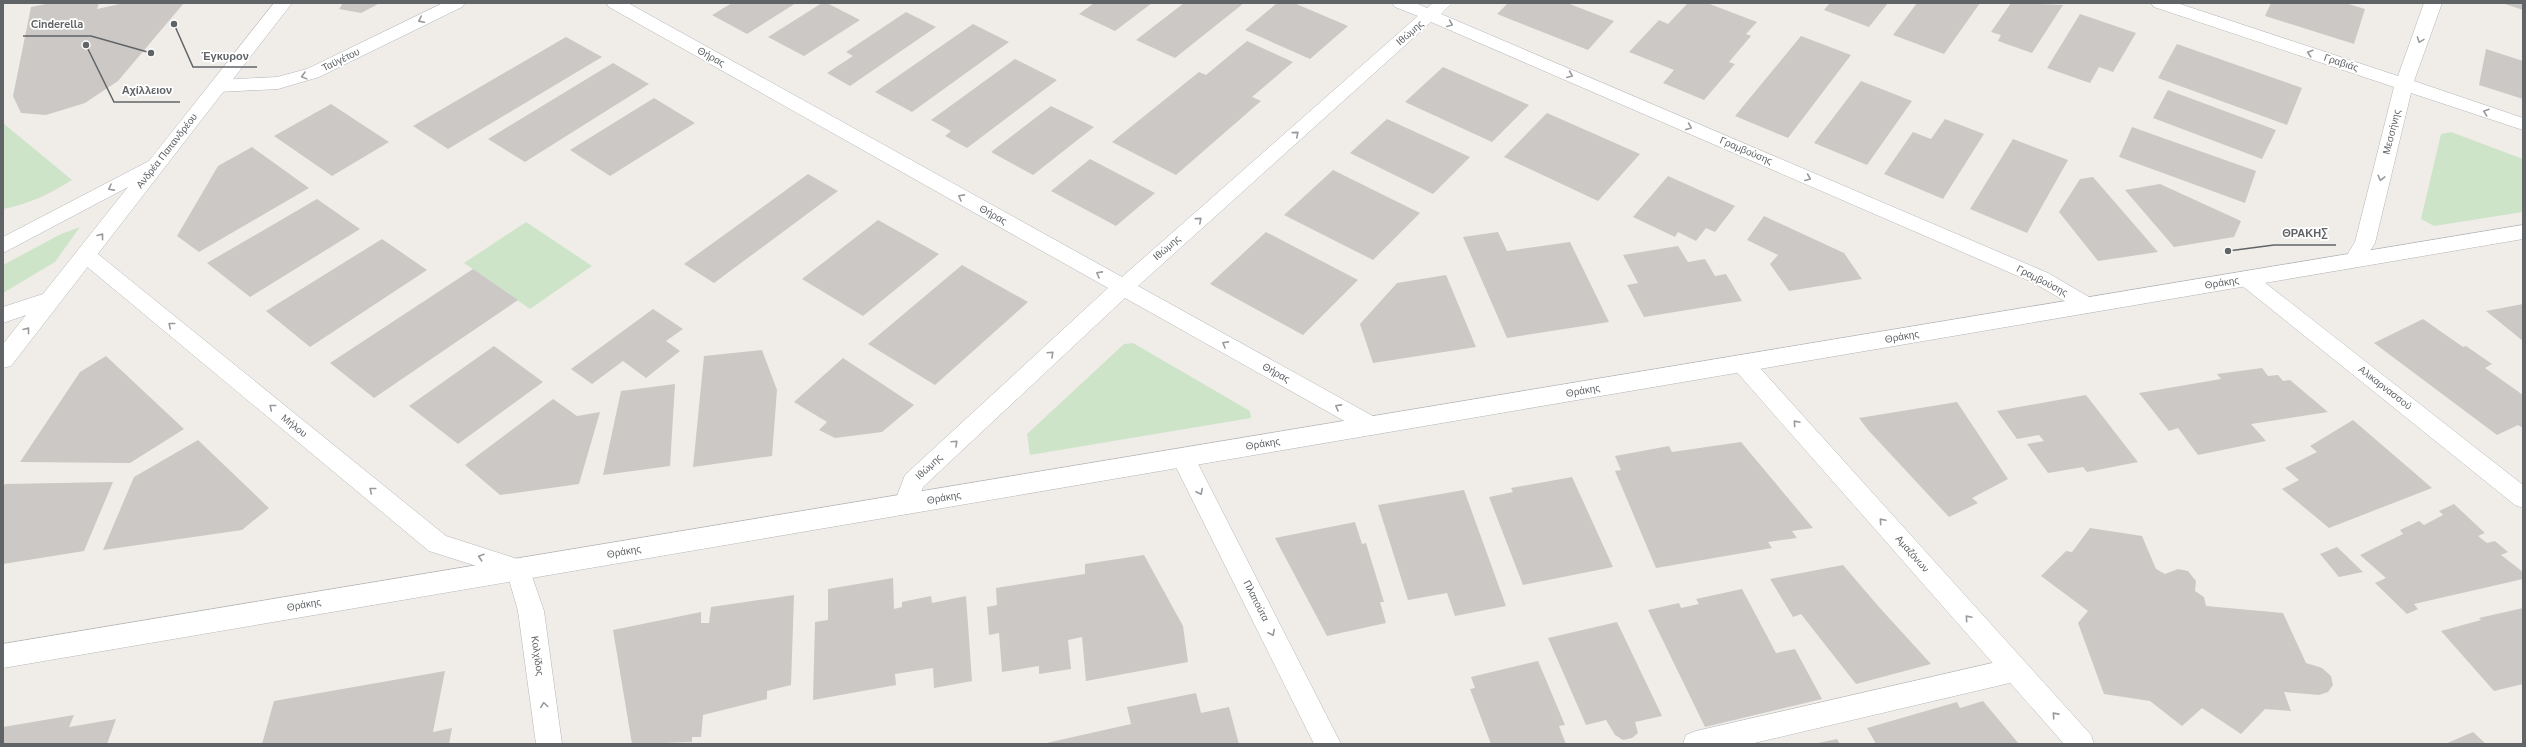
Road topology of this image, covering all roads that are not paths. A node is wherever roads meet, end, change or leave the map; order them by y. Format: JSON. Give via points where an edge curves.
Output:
{"nodes":[{"id":1,"x":283,"y":3,"type":"edge"},
{"id":2,"x":456,"y":3,"type":"edge"},
{"id":3,"x":615,"y":3,"type":"edge"},
{"id":4,"x":1401,"y":3,"type":"edge"},
{"id":5,"x":2160,"y":3,"type":"edge"},
{"id":6,"x":2433,"y":3,"type":"edge"},
{"id":7,"x":1437,"y":9,"type":"edge"},
{"id":8,"x":2404,"y":84,"type":"junction"},
{"id":9,"x":218,"y":86,"type":"junction"},
{"id":10,"x":2523,"y":124,"type":"edge"},
{"id":11,"x":158,"y":163,"type":"junction"},
{"id":12,"x":2523,"y":232,"type":"edge"},
{"id":13,"x":12,"y":239,"type":"edge"},
{"id":14,"x":3,"y":246,"type":"edge"},
{"id":15,"x":86,"y":255,"type":"junction"},
{"id":16,"x":2354,"y":260,"type":"junction"},
{"id":17,"x":2247,"y":278,"type":"junction"},
{"id":18,"x":1122,"y":288,"type":"junction"},
{"id":19,"x":51,"y":299,"type":"junction"},
{"id":20,"x":2087,"y":305,"type":"junction"},
{"id":21,"x":3,"y":315,"type":"edge"},
{"id":22,"x":3,"y":360,"type":"edge"},
{"id":23,"x":1743,"y":364,"type":"junction"},
{"id":24,"x":1372,"y":426,"type":"junction"},
{"id":25,"x":1183,"y":457,"type":"junction"},
{"id":26,"x":2523,"y":498,"type":"edge"},
{"id":27,"x":906,"y":504,"type":"junction"},
{"id":28,"x":518,"y":570,"type":"junction"},
{"id":29,"x":3,"y":656,"type":"edge"},
{"id":30,"x":2014,"y":670,"type":"junction"},
{"id":31,"x":549,"y":744,"type":"edge"},
{"id":32,"x":1328,"y":744,"type":"edge"},
{"id":33,"x":1696,"y":744,"type":"edge"},
{"id":34,"x":2081,"y":744,"type":"edge"}],
"edges":[{"from":1,"to":9,"type":"street","name":"Ανδρέα Παπανδρέου"},
{"from":2,"to":9,"type":"street","name":"Ταϋγέτου","one_way":true,"via":[[313,74],[278,83]]},
{"from":18,"to":3,"type":"street","name":"Θήρας","one_way":true},
{"from":4,"to":7,"type":"street","name":"Γραμβούσης"},
{"from":8,"to":5,"type":"street","name":"Γραβιάς","one_way":true},
{"from":6,"to":8,"type":"street","name":"Μεσσήνης","one_way":true},
{"from":18,"to":7,"type":"street","name":"Ιθώμης","one_way":true},
{"from":7,"to":20,"type":"street","name":"Γραμβούσης","one_way":true,"via":[[2041,278]]},
{"from":10,"to":8,"type":"street","name":"Γραβιάς","one_way":true},
{"from":8,"to":16,"type":"street","name":"Μεσσήνης","one_way":true,"via":[[2365,243]]},
{"from":9,"to":11,"type":"street","name":"Ανδρέα Παπανδρέου"},
{"from":11,"to":13,"type":"street","one_way":true},
{"from":15,"to":11,"type":"street","name":"Ανδρέα Παπανδρέου","one_way":true},
{"from":12,"to":16,"type":"street","name":"Θράκης"},
{"from":13,"to":14,"type":"street"},
{"from":15,"to":19,"type":"street","name":"Ανδρέα Παπανδρέου"},
{"from":28,"to":15,"type":"street","name":"Μήλου","one_way":true,"via":[[438,544]]},
{"from":16,"to":17,"type":"street","name":"Θράκης"},
{"from":17,"to":20,"type":"street","name":"Θράκης"},
{"from":17,"to":26,"type":"street","name":"Αλικαρνασσού"},
{"from":24,"to":18,"type":"street","name":"Θήρας","one_way":true},
{"from":27,"to":18,"type":"street","name":"Ιθώμης","one_way":true,"via":[[913,482]]},
{"from":19,"to":21,"type":"street"},
{"from":22,"to":19,"type":"street","name":"Ανδρέα Παπανδρέου","one_way":true},
{"from":20,"to":23,"type":"street","name":"Θράκης"},
{"from":23,"to":24,"type":"street","name":"Θράκης"},
{"from":30,"to":23,"type":"street","name":"Αμαζόνων","one_way":true},
{"from":24,"to":25,"type":"street","name":"Θράκης"},
{"from":25,"to":27,"type":"street","name":"Θράκης"},
{"from":25,"to":32,"type":"street","name":"Πλαπούτα","one_way":true},
{"from":27,"to":28,"type":"street","name":"Θράκης"},
{"from":28,"to":29,"type":"street","name":"Θράκης"},
{"from":31,"to":28,"type":"street","name":"Κολχίδος","one_way":true,"via":[[531,611]]},
{"from":30,"to":33,"type":"street"},
{"from":34,"to":30,"type":"street","name":"Αμαζόνων","one_way":true}]}
